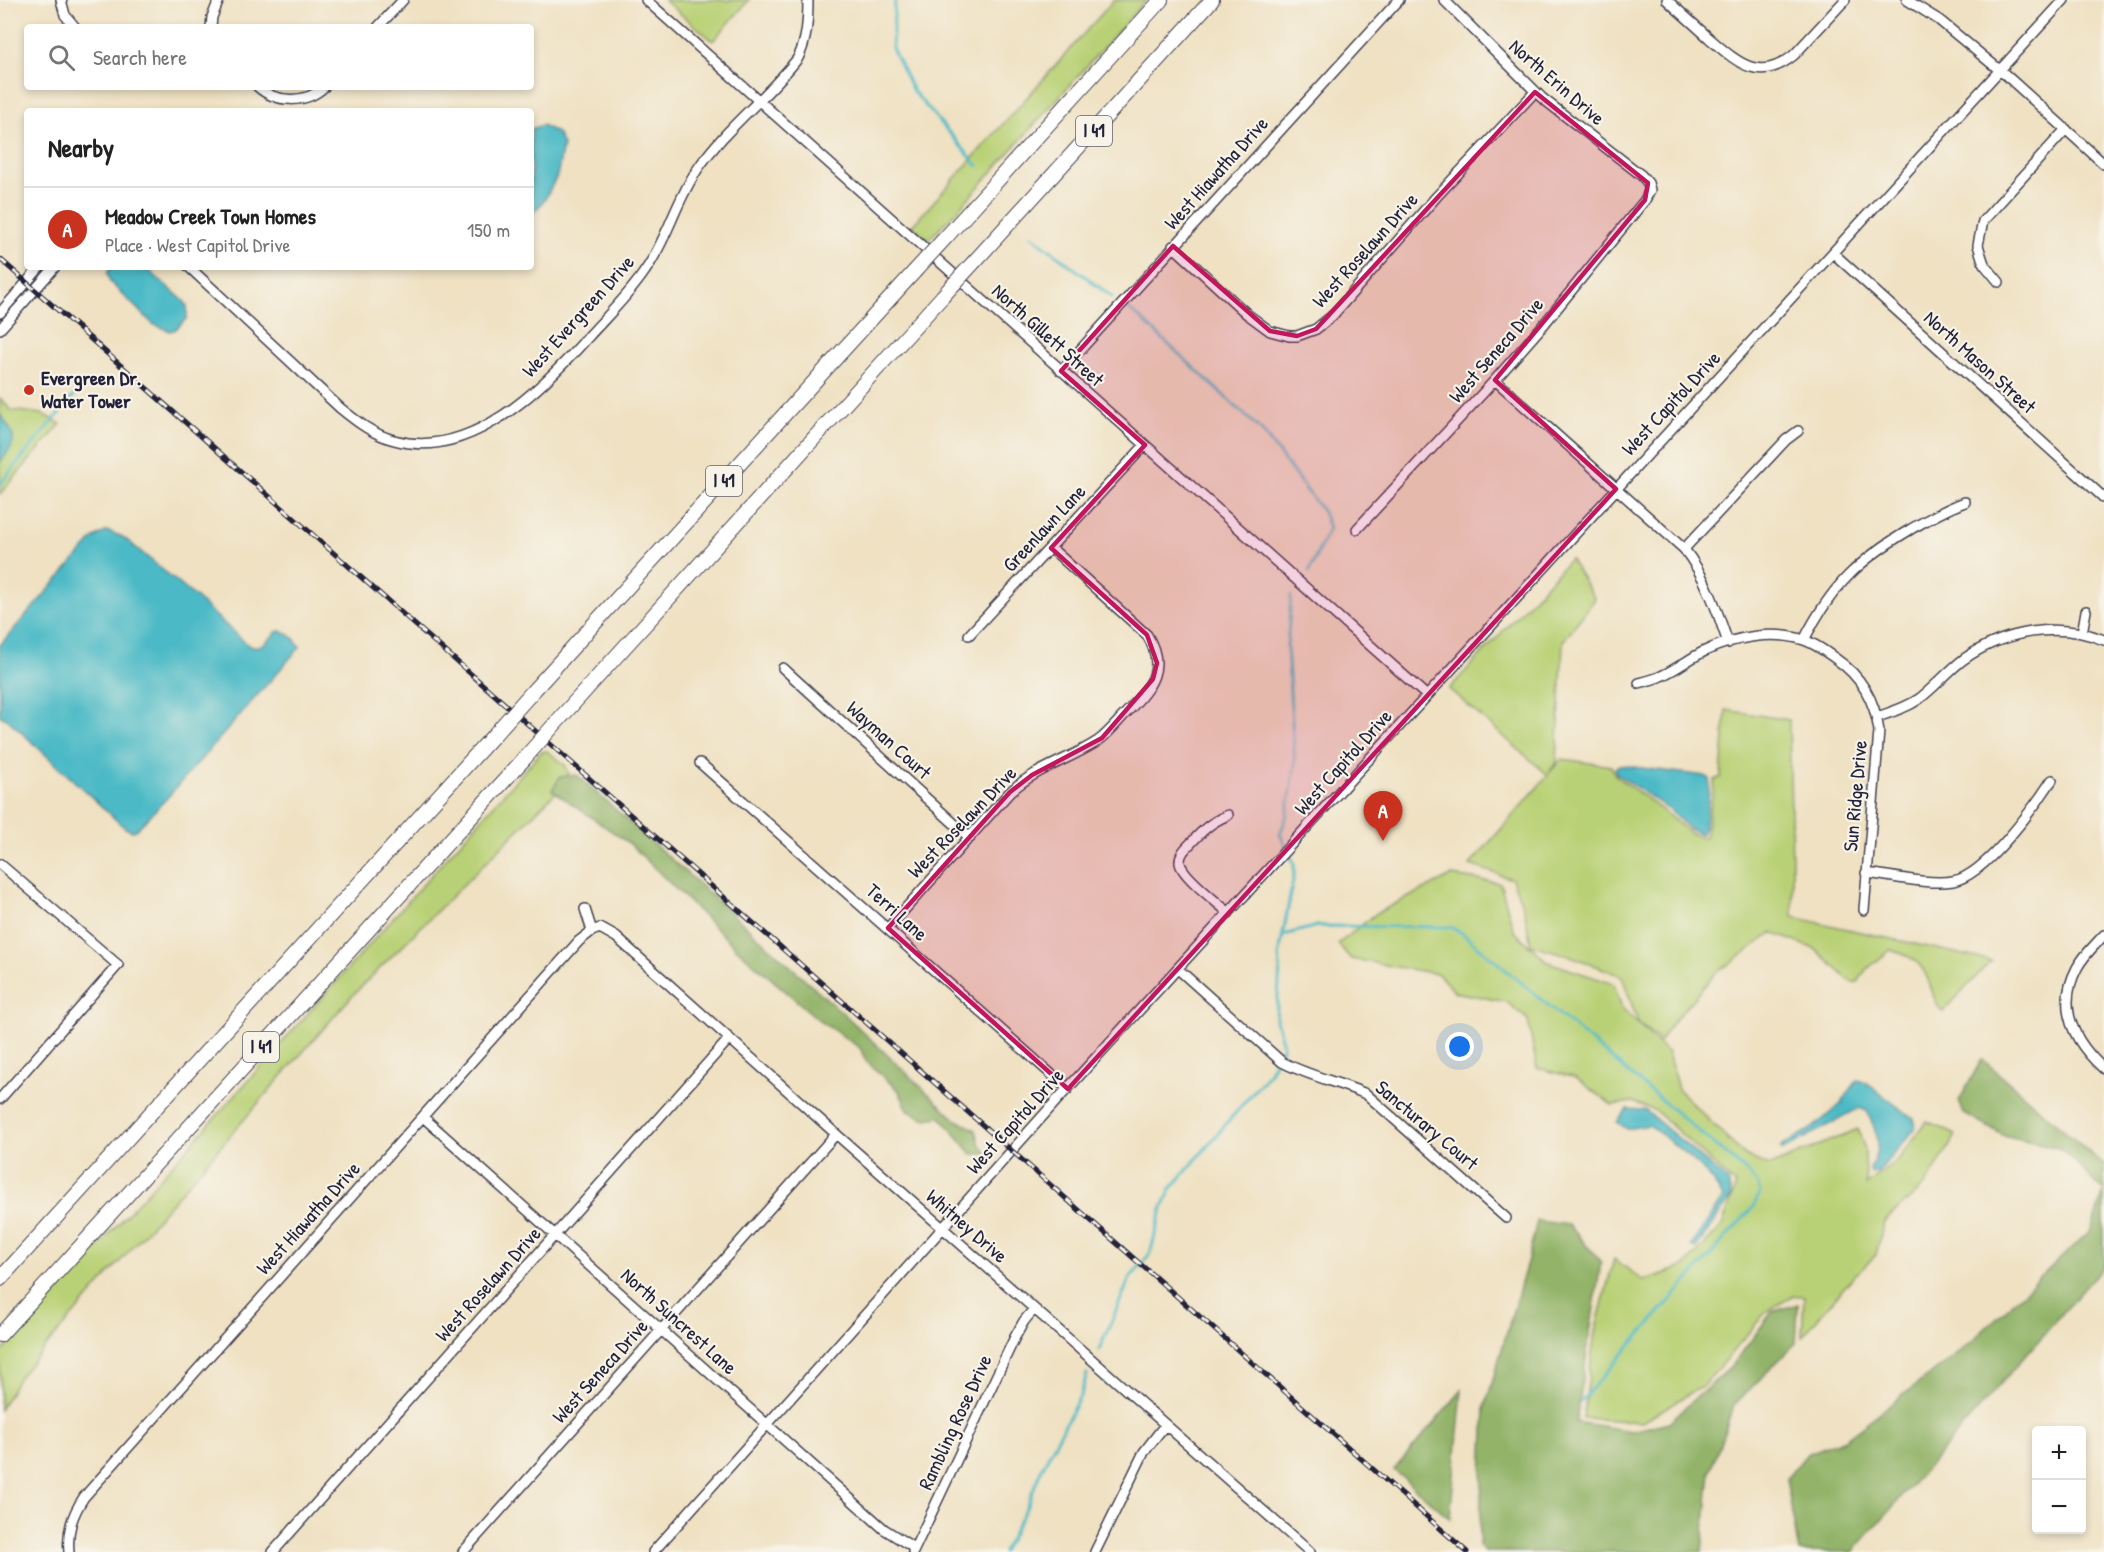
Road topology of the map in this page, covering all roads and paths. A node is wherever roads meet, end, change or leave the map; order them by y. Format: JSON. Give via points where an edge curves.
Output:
{"nodes":[{"id":1,"x":61,"y":0,"type":"edge"},
{"id":2,"x":219,"y":0,"type":"edge"},
{"id":3,"x":403,"y":0,"type":"edge"},
{"id":4,"x":646,"y":0,"type":"edge"},
{"id":5,"x":808,"y":0,"type":"edge"},
{"id":6,"x":1161,"y":0,"type":"edge"},
{"id":7,"x":1212,"y":0,"type":"edge"},
{"id":8,"x":1399,"y":0,"type":"edge"},
{"id":9,"x":1444,"y":0,"type":"edge"},
{"id":10,"x":1667,"y":0,"type":"edge"},
{"id":11,"x":1845,"y":0,"type":"edge"},
{"id":12,"x":1907,"y":0,"type":"edge"},
{"id":13,"x":2064,"y":0,"type":"edge"},
{"id":14,"x":72,"y":24,"type":"edge"},
{"id":15,"x":211,"y":24,"type":"edge"},
{"id":16,"x":381,"y":24,"type":"edge"},
{"id":17,"x":1999,"y":70,"type":"junction"},
{"id":18,"x":262,"y":90,"type":"edge"},
{"id":19,"x":320,"y":90,"type":"edge"},
{"id":20,"x":1535,"y":92,"type":"junction"},
{"id":21,"x":759,"y":101,"type":"junction"},
{"id":22,"x":2066,"y":129,"type":"junction"},
{"id":23,"x":2104,"y":164,"type":"edge"},
{"id":24,"x":1649,"y":186,"type":"joint"},
{"id":25,"x":1173,"y":246,"type":"junction"},
{"id":26,"x":1833,"y":253,"type":"junction"},
{"id":27,"x":37,"y":270,"type":"edge"},
{"id":28,"x":52,"y":270,"type":"edge"},
{"id":29,"x":192,"y":270,"type":"edge"},
{"id":30,"x":1999,"y":282,"type":"dead end"},
{"id":31,"x":0,"y":313,"type":"edge"},
{"id":32,"x":0,"y":329,"type":"edge"},
{"id":33,"x":1061,"y":370,"type":"junction"},
{"id":34,"x":1495,"y":380,"type":"junction"},
{"id":35,"x":1798,"y":431,"type":"dead end"},
{"id":36,"x":1145,"y":445,"type":"junction"},
{"id":37,"x":1616,"y":489,"type":"junction"},
{"id":38,"x":2104,"y":498,"type":"edge"},
{"id":39,"x":1965,"y":502,"type":"dead end"},
{"id":40,"x":1357,"y":529,"type":"dead end"},
{"id":41,"x":1051,"y":548,"type":"junction"},
{"id":42,"x":1684,"y":549,"type":"junction"},
{"id":43,"x":2086,"y":611,"type":"dead end"},
{"id":44,"x":2082,"y":633,"type":"junction"},
{"id":45,"x":969,"y":635,"type":"dead end"},
{"id":46,"x":1804,"y":640,"type":"junction"},
{"id":47,"x":2104,"y":640,"type":"edge"},
{"id":48,"x":1728,"y":643,"type":"junction"},
{"id":49,"x":783,"y":668,"type":"dead end"},
{"id":50,"x":1640,"y":683,"type":"dead end"},
{"id":51,"x":1427,"y":696,"type":"junction"},
{"id":52,"x":1877,"y":717,"type":"junction"},
{"id":53,"x":700,"y":763,"type":"dead end"},
{"id":54,"x":2052,"y":780,"type":"dead end"},
{"id":55,"x":1228,"y":815,"type":"dead end"},
{"id":56,"x":970,"y":838,"type":"junction"},
{"id":57,"x":0,"y":864,"type":"edge"},
{"id":58,"x":1866,"y":873,"type":"junction"},
{"id":59,"x":585,"y":909,"type":"dead end"},
{"id":60,"x":1864,"y":910,"type":"dead end"},
{"id":61,"x":1229,"y":913,"type":"junction"},
{"id":62,"x":888,"y":928,"type":"junction"},
{"id":63,"x":596,"y":929,"type":"junction"},
{"id":64,"x":2104,"y":935,"type":"edge"},
{"id":65,"x":1178,"y":969,"type":"junction"},
{"id":66,"x":729,"y":1039,"type":"junction"},
{"id":67,"x":2104,"y":1069,"type":"edge"},
{"id":68,"x":1068,"y":1089,"type":"junction"},
{"id":69,"x":0,"y":1099,"type":"edge"},
{"id":70,"x":423,"y":1118,"type":"junction"},
{"id":71,"x":836,"y":1134,"type":"junction"},
{"id":72,"x":1506,"y":1218,"type":"dead end"},
{"id":73,"x":942,"y":1228,"type":"junction"},
{"id":74,"x":556,"y":1235,"type":"junction"},
{"id":75,"x":0,"y":1279,"type":"edge"},
{"id":76,"x":1035,"y":1310,"type":"junction"},
{"id":77,"x":662,"y":1329,"type":"junction"},
{"id":78,"x":0,"y":1335,"type":"edge"},
{"id":79,"x":767,"y":1424,"type":"junction"},
{"id":80,"x":1165,"y":1425,"type":"junction"},
{"id":81,"x":68,"y":1550,"type":"edge"},
{"id":82,"x":913,"y":1550,"type":"edge"},
{"id":83,"x":273,"y":1552,"type":"edge"},
{"id":84,"x":463,"y":1552,"type":"edge"},
{"id":85,"x":653,"y":1552,"type":"edge"},
{"id":86,"x":1095,"y":1552,"type":"edge"},
{"id":87,"x":1310,"y":1552,"type":"edge"}],
"edges":[{"from":1,"to":14,"type":"street"},
{"from":2,"to":15,"type":"street"},
{"from":3,"to":16,"type":"street"},
{"from":4,"to":21,"type":"street","name":"North Gillett Street"},
{"from":5,"to":21,"type":"street","name":"West Evergreen Drive","via":[[807,35],[802,50]]},
{"from":6,"to":75,"type":"highway","number":"I 41","bridge":true},
{"from":7,"to":78,"type":"highway","number":"I 41","bridge":true},
{"from":8,"to":25,"type":"street","name":"West Hiawatha Drive"},
{"from":9,"to":20,"type":"street","name":"North Erin Drive"},
{"from":10,"to":11,"type":"street","via":[[1735,60],[1749,67],[1768,69],[1794,55]]},
{"from":12,"to":17,"type":"street","via":[[1939,20]]},
{"from":13,"to":17,"type":"street","name":"West Capitol Drive"},
{"from":17,"to":22,"type":"street"},
{"from":17,"to":26,"type":"street","name":"West Capitol Drive"},
{"from":18,"to":19,"type":"street","via":[[294,100]]},
{"from":20,"to":24,"type":"street","name":"North Erin Drive","via":[[1641,175]]},
{"from":20,"to":25,"type":"street","name":"West Roselawn Drive","via":[[1316,329],[1289,336],[1265,327]]},
{"from":21,"to":29,"type":"street","name":"West Evergreen Drive","via":[[697,169],[646,270],[573,354],[523,402],[449,441],[402,442],[361,424]]},
{"from":21,"to":33,"type":"street","name":"North Gillett Street"},
{"from":22,"to":23,"type":"street"},
{"from":22,"to":30,"type":"street","via":[[1983,222],[1978,245],[1984,264]]},
{"from":24,"to":34,"type":"street","name":"West Seneca Drive","via":[[1645,200]]},
{"from":25,"to":33,"type":"street","name":"West Hiawatha Drive"},
{"from":26,"to":37,"type":"street","name":"West Capitol Drive"},
{"from":26,"to":38,"type":"street","name":"North Mason Street"},
{"from":27,"to":31,"type":"street"},
{"from":28,"to":32,"type":"street"},
{"from":33,"to":36,"type":"street","name":"North Gillett Street"},
{"from":34,"to":37,"type":"street"},
{"from":34,"to":40,"type":"street","name":"West Seneca Drive"},
{"from":35,"to":42,"type":"street"},
{"from":36,"to":41,"type":"street","name":"Greenlawn Lane"},
{"from":36,"to":51,"type":"street","name":"North Gillett Street"},
{"from":37,"to":42,"type":"street"},
{"from":37,"to":51,"type":"street","name":"West Capitol Drive"},
{"from":39,"to":46,"type":"street","via":[[1945,509],[1856,567],[1828,598]]},
{"from":41,"to":45,"type":"street","name":"Greenlawn Lane"},
{"from":41,"to":56,"type":"street","name":"West Roselawn Drive","via":[[1147,634],[1155,652],[1156,671],[1145,693],[1110,731],[1019,784]]},
{"from":42,"to":48,"type":"street","via":[[1705,582]]},
{"from":43,"to":44,"type":"street"},
{"from":44,"to":47,"type":"street"},
{"from":44,"to":52,"type":"street","via":[[2041,631],[1992,643],[1961,662],[1918,700]]},
{"from":46,"to":48,"type":"street","name":"Sun Ridge Drive","via":[[1762,635]]},
{"from":46,"to":52,"type":"street","name":"Sun Ridge Drive","via":[[1855,675]]},
{"from":48,"to":50,"type":"street","name":"Sun Ridge Drive"},
{"from":49,"to":56,"type":"street","name":"Wayman Court"},
{"from":51,"to":61,"type":"street","name":"West Capitol Drive"},
{"from":52,"to":58,"type":"street","name":"Sun Ridge Drive","via":[[1878,750]]},
{"from":53,"to":62,"type":"street","name":"Terri Lane"},
{"from":54,"to":58,"type":"street","via":[[2027,816],[1983,865],[1964,878],[1943,881]]},
{"from":55,"to":61,"type":"street","via":[[1209,823],[1184,850],[1180,864]]},
{"from":56,"to":62,"type":"street","name":"West Roselawn Drive"},
{"from":57,"to":69,"type":"street","via":[[118,965]]},
{"from":58,"to":60,"type":"street","name":"Sun Ridge Drive"},
{"from":59,"to":63,"type":"street"},
{"from":61,"to":65,"type":"street","name":"West Capitol Drive"},
{"from":62,"to":68,"type":"street","name":"Terri Lane"},
{"from":63,"to":66,"type":"street","name":"Whitney Drive","via":[[616,937]]},
{"from":63,"to":70,"type":"street","name":"West Hiawatha Drive","via":[[579,941]]},
{"from":64,"to":67,"type":"street","via":[[2077,967],[2068,1001],[2074,1032]]},
{"from":65,"to":68,"type":"street","name":"West Capitol Drive"},
{"from":65,"to":72,"type":"street","name":"Sancturary Court","via":[[1282,1062],[1366,1094]]},
{"from":66,"to":71,"type":"street","name":"Whitney Drive"},
{"from":66,"to":74,"type":"street","name":"West Roselawn Drive"},
{"from":68,"to":73,"type":"street","name":"West Capitol Drive"},
{"from":70,"to":74,"type":"street","name":"North Suncrest Lane"},
{"from":70,"to":81,"type":"street","name":"West Hiawatha Drive","via":[[84,1497],[71,1521]]},
{"from":71,"to":73,"type":"street","name":"Whitney Drive"},
{"from":71,"to":77,"type":"street","name":"West Seneca Drive"},
{"from":73,"to":76,"type":"street","name":"Whitney Drive"},
{"from":73,"to":79,"type":"street","name":"West Capitol Drive"},
{"from":74,"to":77,"type":"street","name":"North Suncrest Lane"},
{"from":74,"to":83,"type":"street","name":"West Roselawn Drive"},
{"from":76,"to":80,"type":"street","name":"Whitney Drive"},
{"from":76,"to":82,"type":"street","name":"Rambling Rose Drive","via":[[1015,1337]]},
{"from":77,"to":79,"type":"street","name":"North Suncrest Lane"},
{"from":77,"to":84,"type":"street","name":"West Seneca Drive"},
{"from":79,"to":82,"type":"street","name":"North Suncrest Lane","via":[[884,1529]]},
{"from":79,"to":85,"type":"street","name":"West Capitol Drive"},
{"from":80,"to":86,"type":"street","via":[[1144,1452]]},
{"from":80,"to":87,"type":"street","name":"Whitney Drive"}]}
